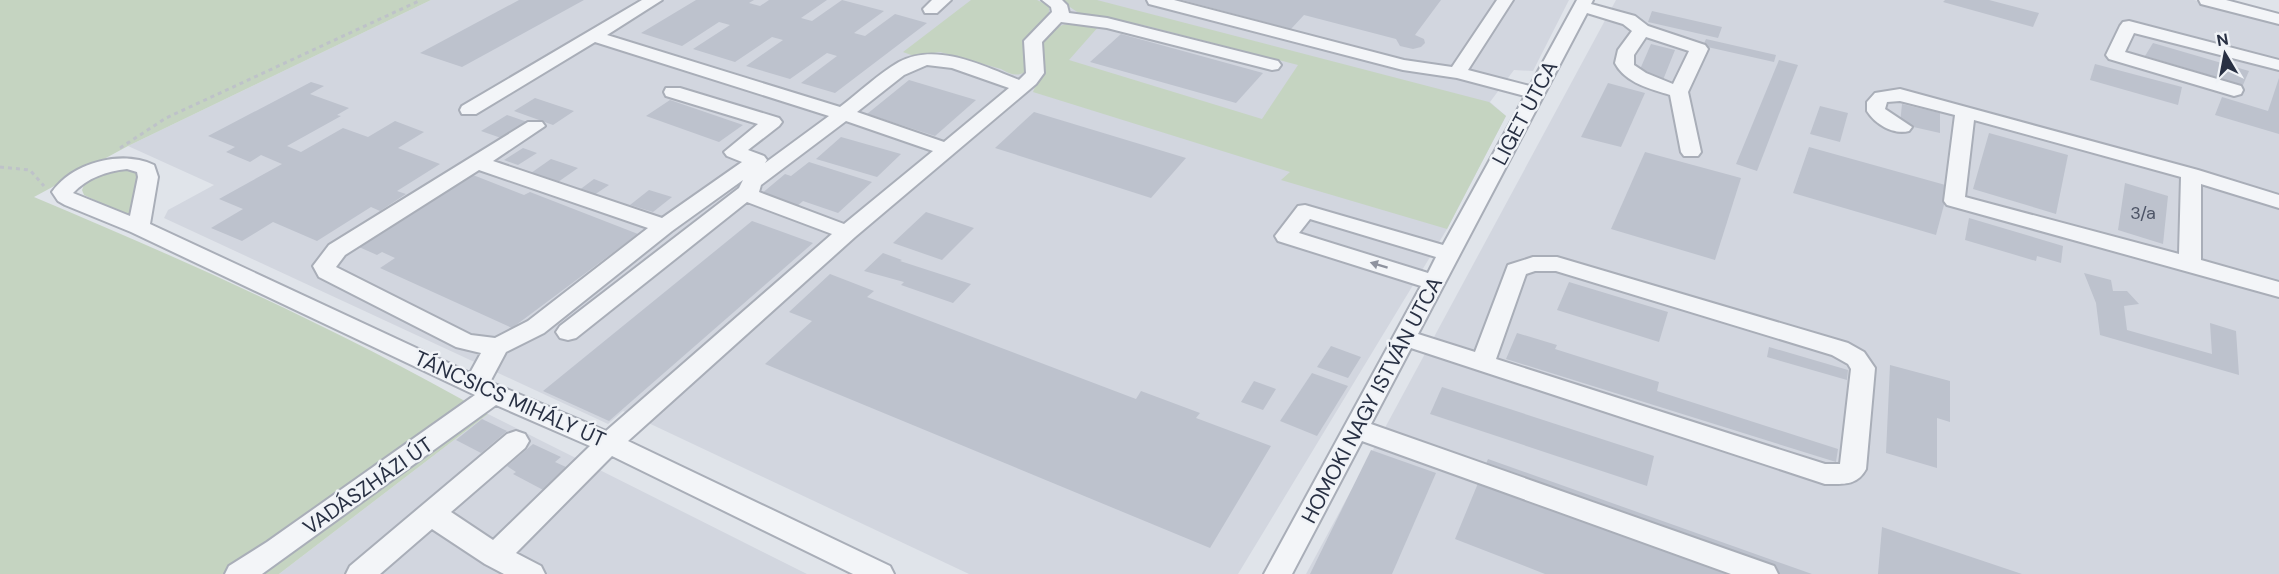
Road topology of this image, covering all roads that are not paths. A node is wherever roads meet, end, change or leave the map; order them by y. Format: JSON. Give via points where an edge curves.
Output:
{"nodes":[{"id":1,"x":654,"y":0,"type":"edge"},
{"id":2,"x":1155,"y":0,"type":"edge"},
{"id":3,"x":1505,"y":0,"type":"edge"},
{"id":4,"x":2207,"y":0,"type":"edge"},
{"id":5,"x":1583,"y":3,"type":"edge"},
{"id":6,"x":1055,"y":9,"type":"edge"},
{"id":7,"x":2279,"y":19,"type":"edge"},
{"id":8,"x":1642,"y":30,"type":"junction"},
{"id":9,"x":593,"y":36,"type":"junction"},
{"id":10,"x":1272,"y":65,"type":"dead end"},
{"id":11,"x":2279,"y":65,"type":"edge"},
{"id":12,"x":1458,"y":73,"type":"junction"},
{"id":13,"x":1022,"y":87,"type":"junction"},
{"id":14,"x":2234,"y":90,"type":"dead end"},
{"id":15,"x":673,"y":92,"type":"dead end"},
{"id":16,"x":1679,"y":92,"type":"junction"},
{"id":17,"x":1536,"y":93,"type":"junction"},
{"id":18,"x":469,"y":110,"type":"dead end"},
{"id":19,"x":1965,"y":112,"type":"junction"},
{"id":20,"x":843,"y":114,"type":"junction"},
{"id":21,"x":534,"y":126,"type":"dead end"},
{"id":22,"x":1902,"y":127,"type":"dead end"},
{"id":23,"x":947,"y":149,"type":"junction"},
{"id":24,"x":1691,"y":152,"type":"dead end"},
{"id":25,"x":477,"y":162,"type":"junction"},
{"id":26,"x":2191,"y":174,"type":"junction"},
{"id":27,"x":748,"y":191,"type":"junction"},
{"id":28,"x":2279,"y":202,"type":"edge"},
{"id":29,"x":139,"y":226,"type":"junction"},
{"id":30,"x":664,"y":226,"type":"junction"},
{"id":31,"x":1465,"y":227,"type":"joint"},
{"id":32,"x":847,"y":232,"type":"junction"},
{"id":33,"x":1450,"y":254,"type":"junction"},
{"id":34,"x":2190,"y":264,"type":"junction"},
{"id":35,"x":1435,"y":283,"type":"junction"},
{"id":36,"x":2279,"y":290,"type":"edge"},
{"id":37,"x":568,"y":332,"type":"dead end"},
{"id":38,"x":1405,"y":338,"type":"junction"},
{"id":39,"x":497,"y":346,"type":"junction"},
{"id":40,"x":1483,"y":363,"type":"junction"},
{"id":41,"x":485,"y":389,"type":"junction"},
{"id":42,"x":1356,"y":429,"type":"junction"},
{"id":43,"x":516,"y":441,"type":"dead end"},
{"id":44,"x":609,"y":443,"type":"junction"},
{"id":45,"x":430,"y":513,"type":"junction"},
{"id":46,"x":495,"y":556,"type":"junction"},
{"id":47,"x":239,"y":574,"type":"edge"},
{"id":48,"x":360,"y":574,"type":"edge"},
{"id":49,"x":531,"y":574,"type":"edge"},
{"id":50,"x":880,"y":574,"type":"edge"},
{"id":51,"x":1278,"y":574,"type":"edge"},
{"id":52,"x":1764,"y":574,"type":"edge"}],
"edges":[{"from":1,"to":9,"type":"street"},
{"from":2,"to":12,"type":"street","via":[[1403,65]]},
{"from":3,"to":12,"type":"street"},
{"from":4,"to":7,"type":"street"},
{"from":5,"to":8,"type":"street","via":[[1629,20]]},
{"from":5,"to":17,"type":"street","name":"LIGET UTCA"},
{"from":6,"to":10,"type":"street"},
{"from":6,"to":13,"type":"street","via":[[1033,41],[1035,72]]},
{"from":8,"to":16,"type":"street","via":[[1623,63],[1645,80]]},
{"from":8,"to":16,"type":"street","via":[[1699,49]]},
{"from":9,"to":18,"type":"street"},
{"from":9,"to":20,"type":"street"},
{"from":11,"to":14,"type":"street","via":[[2129,26],[2115,55]]},
{"from":12,"to":17,"type":"street"},
{"from":13,"to":20,"type":"street","via":[[954,63],[928,60],[904,67]]},
{"from":13,"to":23,"type":"street"},
{"from":15,"to":30,"type":"street","via":[[772,122],[734,152],[757,160]]},
{"from":16,"to":24,"type":"street"},
{"from":17,"to":31,"type":"street","name":"LIGET UTCA"},
{"from":19,"to":22,"type":"street","via":[[1900,95],[1882,97],[1876,102],[1876,111]]},
{"from":19,"to":26,"type":"street"},
{"from":19,"to":34,"type":"street","via":[[1954,201]]},
{"from":20,"to":23,"type":"street"},
{"from":20,"to":27,"type":"street","via":[[752,182]]},
{"from":21,"to":25,"type":"street"},
{"from":23,"to":32,"type":"street"},
{"from":25,"to":30,"type":"street"},
{"from":25,"to":39,"type":"street","via":[[337,250],[324,266],[327,272],[464,341]]},
{"from":26,"to":28,"type":"street"},
{"from":26,"to":34,"type":"street"},
{"from":27,"to":32,"type":"street","via":[[759,200]]},
{"from":27,"to":37,"type":"street"},
{"from":29,"to":29,"type":"street","name":"TÁNCSICS MIHÁLY ÚT","via":[[72,201],[62,192],[77,179],[101,168],[141,165],[147,169],[148,177]]},
{"from":29,"to":41,"type":"street","name":"TÁNCSICS MIHÁLY ÚT"},
{"from":30,"to":39,"type":"street","via":[[536,327]]},
{"from":31,"to":33,"type":"street","name":"HOMOKI NAGY ISTVÁN UTCA"},
{"from":32,"to":44,"type":"street"},
{"from":33,"to":35,"type":"street","name":"HOMOKI NAGY ISTVÁN UTCA"},
{"from":35,"to":33,"type":"street","one_way":true,"via":[[1286,236],[1305,211]]},
{"from":34,"to":36,"type":"street"},
{"from":35,"to":38,"type":"street","name":"HOMOKI NAGY ISTVÁN UTCA"},
{"from":38,"to":40,"type":"street"},
{"from":38,"to":42,"type":"street","name":"HOMOKI NAGY ISTVÁN UTCA"},
{"from":39,"to":41,"type":"street"},
{"from":40,"to":40,"type":"street","via":[[1516,270],[1533,264],[1557,264],[1840,349],[1856,358],[1863,368],[1853,469],[1838,476],[1825,474]]},
{"from":41,"to":44,"type":"street","name":"TÁNCSICS MIHÁLY ÚT"},
{"from":41,"to":47,"type":"street","name":"VADÁSZHÁZI ÚT","via":[[464,417]]},
{"from":42,"to":51,"type":"street","name":"HOMOKI NAGY ISTVÁN UTCA"},
{"from":42,"to":52,"type":"street"},
{"from":43,"to":45,"type":"street"},
{"from":44,"to":46,"type":"street"},
{"from":44,"to":50,"type":"street","name":"TÁNCSICS MIHÁLY ÚT"},
{"from":45,"to":46,"type":"street"},
{"from":45,"to":48,"type":"street"},
{"from":46,"to":49,"type":"street"}]}
